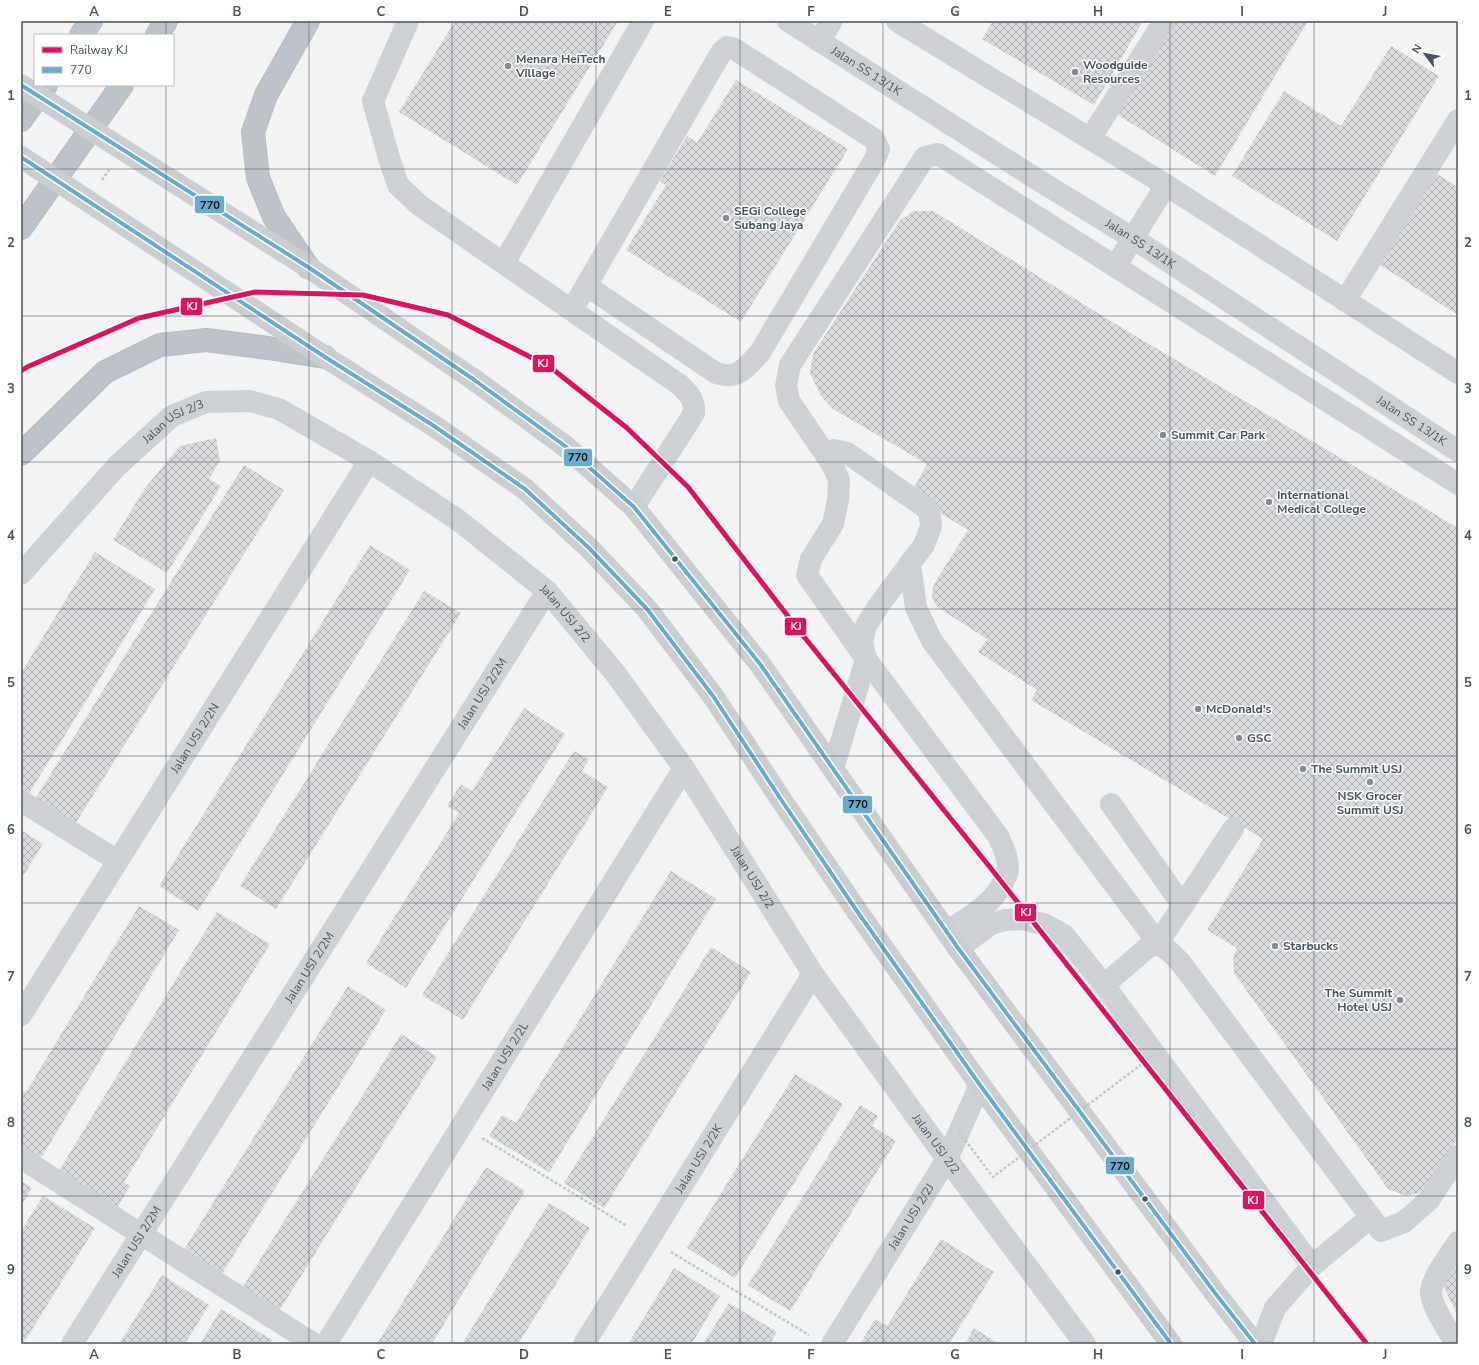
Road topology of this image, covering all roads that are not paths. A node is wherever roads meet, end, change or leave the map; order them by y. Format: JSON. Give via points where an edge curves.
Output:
{"nodes":[{"id":1,"x":91,"y":21,"type":"edge"},
{"id":2,"x":166,"y":21,"type":"edge"},
{"id":3,"x":308,"y":21,"type":"edge"},
{"id":4,"x":408,"y":21,"type":"edge"},
{"id":5,"x":643,"y":21,"type":"edge"},
{"id":6,"x":788,"y":21,"type":"edge"},
{"id":7,"x":832,"y":21,"type":"edge"},
{"id":8,"x":897,"y":21,"type":"edge"},
{"id":9,"x":1164,"y":21,"type":"edge"},
{"id":10,"x":82,"y":34,"type":"edge"},
{"id":11,"x":158,"y":34,"type":"edge"},
{"id":12,"x":819,"y":41,"type":"junction"},
{"id":13,"x":21,"y":85,"type":"edge"},
{"id":14,"x":45,"y":86,"type":"edge"},
{"id":15,"x":121,"y":86,"type":"edge"},
{"id":16,"x":21,"y":120,"type":"edge"},
{"id":17,"x":1458,"y":120,"type":"edge"},
{"id":18,"x":1090,"y":139,"type":"junction"},
{"id":19,"x":21,"y":157,"type":"edge"},
{"id":20,"x":1166,"y":185,"type":"junction"},
{"id":21,"x":21,"y":228,"type":"edge"},
{"id":22,"x":1134,"y":239,"type":"junction"},
{"id":23,"x":504,"y":263,"type":"junction"},
{"id":24,"x":308,"y":267,"type":"junction"},
{"id":25,"x":1115,"y":267,"type":"junction"},
{"id":26,"x":587,"y":286,"type":"junction"},
{"id":27,"x":1345,"y":301,"type":"junction"},
{"id":28,"x":572,"y":310,"type":"junction"},
{"id":29,"x":325,"y":357,"type":"junction"},
{"id":30,"x":1458,"y":373,"type":"edge"},
{"id":31,"x":1458,"y":451,"type":"edge"},
{"id":32,"x":21,"y":454,"type":"edge"},
{"id":33,"x":826,"y":455,"type":"junction"},
{"id":34,"x":369,"y":461,"type":"junction"},
{"id":35,"x":1458,"y":484,"type":"edge"},
{"id":36,"x":634,"y":507,"type":"junction"},
{"id":37,"x":910,"y":564,"type":"junction"},
{"id":38,"x":21,"y":574,"type":"edge"},
{"id":39,"x":547,"y":591,"type":"junction"},
{"id":40,"x":866,"y":659,"type":"junction"},
{"id":41,"x":684,"y":768,"type":"junction"},
{"id":42,"x":834,"y":769,"type":"junction"},
{"id":43,"x":21,"y":802,"type":"edge"},
{"id":44,"x":1111,"y":804,"type":"dead end"},
{"id":45,"x":1233,"y":829,"type":"dead end"},
{"id":46,"x":118,"y":861,"type":"junction"},
{"id":47,"x":1183,"y":906,"type":"junction"},
{"id":48,"x":953,"y":940,"type":"junction"},
{"id":49,"x":1158,"y":943,"type":"junction"},
{"id":50,"x":813,"y":974,"type":"junction"},
{"id":51,"x":1104,"y":985,"type":"junction"},
{"id":52,"x":21,"y":1015,"type":"edge"},
{"id":53,"x":980,"y":1085,"type":"junction"},
{"id":54,"x":1458,"y":1156,"type":"edge"},
{"id":55,"x":21,"y":1158,"type":"edge"},
{"id":56,"x":947,"y":1159,"type":"junction"},
{"id":57,"x":1371,"y":1216,"type":"junction"},
{"id":58,"x":141,"y":1234,"type":"junction"},
{"id":59,"x":1458,"y":1242,"type":"edge"},
{"id":60,"x":1312,"y":1266,"type":"junction"},
{"id":61,"x":72,"y":1344,"type":"edge"},
{"id":62,"x":324,"y":1344,"type":"edge"},
{"id":63,"x":584,"y":1344,"type":"edge"},
{"id":64,"x":832,"y":1344,"type":"edge"},
{"id":65,"x":1085,"y":1344,"type":"edge"},
{"id":66,"x":1171,"y":1344,"type":"edge"},
{"id":67,"x":1255,"y":1344,"type":"edge"},
{"id":68,"x":1261,"y":1344,"type":"edge"},
{"id":69,"x":1456,"y":1344,"type":"edge"}],
"edges":[{"from":1,"to":10,"type":"highway"},
{"from":2,"to":11,"type":"highway"},
{"from":3,"to":24,"type":"highway","via":[[266,95],[253,132],[258,178],[274,217]]},
{"from":4,"to":23,"type":"street","via":[[373,101],[398,186],[419,204]]},
{"from":5,"to":23,"type":"street"},
{"from":6,"to":12,"type":"street","name":"Jalan SS 13/1K"},
{"from":7,"to":12,"type":"street"},
{"from":8,"to":18,"type":"street"},
{"from":9,"to":18,"type":"street"},
{"from":12,"to":22,"type":"street","name":"Jalan SS 13/1K"},
{"from":13,"to":24,"type":"main road","bridge":true},
{"from":14,"to":16,"type":"highway"},
{"from":15,"to":21,"type":"highway"},
{"from":17,"to":27,"type":"street"},
{"from":18,"to":20,"type":"street"},
{"from":19,"to":29,"type":"main road","bridge":true},
{"from":20,"to":22,"type":"street"},
{"from":20,"to":27,"type":"street"},
{"from":22,"to":25,"type":"street"},
{"from":22,"to":31,"type":"street","name":"Jalan SS 13/1K"},
{"from":23,"to":28,"type":"street"},
{"from":24,"to":36,"type":"main road","via":[[473,379],[565,446]]},
{"from":25,"to":33,"type":"street","via":[[938,154],[925,158],[790,365],[786,386],[789,401]]},
{"from":25,"to":35,"type":"street"},
{"from":26,"to":26,"type":"street","via":[[716,373],[725,376],[736,374],[749,365],[761,351],[879,149],[874,139],[733,48],[727,47],[722,51]]},
{"from":26,"to":28,"type":"street"},
{"from":27,"to":30,"type":"street"},
{"from":28,"to":36,"type":"street","via":[[680,385],[695,404],[694,413]]},
{"from":29,"to":32,"type":"highway","via":[[206,340],[160,345],[105,372]]},
{"from":29,"to":53,"type":"main road","via":[[434,426],[525,489],[589,548],[646,609],[713,696],[855,908]]},
{"from":33,"to":37,"type":"street","via":[[834,450],[847,453],[929,510],[931,526],[924,545]]},
{"from":33,"to":40,"type":"street","via":[[839,480],[838,500],[833,524],[812,559],[807,575]]},
{"from":34,"to":38,"type":"street","name":"Jalan USJ 2/3","via":[[280,409],[250,402],[206,402],[172,416],[117,466]]},
{"from":34,"to":39,"type":"street","name":"Jalan USJ 2/2","via":[[458,520]]},
{"from":34,"to":46,"type":"street","name":"Jalan USJ 2/2N"},
{"from":36,"to":42,"type":"main road","via":[[760,664]]},
{"from":37,"to":40,"type":"street","via":[[866,626],[862,642]]},
{"from":37,"to":49,"type":"street","via":[[916,608],[932,641]]},
{"from":39,"to":41,"type":"street","name":"Jalan USJ 2/2","via":[[615,673]]},
{"from":39,"to":58,"type":"street","name":"Jalan USJ 2/2M"},
{"from":40,"to":42,"type":"street"},
{"from":40,"to":48,"type":"street","via":[[998,836],[1006,854],[1008,870],[1002,886],[995,897]]},
{"from":41,"to":50,"type":"street","name":"Jalan USJ 2/2"},
{"from":41,"to":62,"type":"street","name":"Jalan USJ 2/2L"},
{"from":42,"to":48,"type":"main road"},
{"from":43,"to":46,"type":"street"},
{"from":44,"to":47,"type":"street"},
{"from":45,"to":47,"type":"street"},
{"from":46,"to":52,"type":"street","name":"Jalan USJ 2/2N"},
{"from":47,"to":49,"type":"street"},
{"from":48,"to":51,"type":"street","via":[[991,924],[1023,919],[1064,935]]},
{"from":48,"to":67,"type":"main road"},
{"from":49,"to":51,"type":"street","via":[[1147,948]]},
{"from":49,"to":57,"type":"street","via":[[1181,963]]},
{"from":50,"to":56,"type":"street","name":"Jalan USJ 2/2"},
{"from":50,"to":63,"type":"street","name":"Jalan USJ 2/2K"},
{"from":51,"to":60,"type":"street"},
{"from":53,"to":56,"type":"street","name":"Jalan USJ 2/2J"},
{"from":53,"to":66,"type":"main road"},
{"from":54,"to":57,"type":"street","via":[[1429,1200],[1404,1222],[1381,1231]]},
{"from":55,"to":58,"type":"street"},
{"from":56,"to":64,"type":"street","name":"Jalan USJ 2/2J"},
{"from":56,"to":65,"type":"street","name":"Jalan USJ 2/2"},
{"from":57,"to":60,"type":"street"},
{"from":58,"to":61,"type":"street","name":"Jalan USJ 2/2M"},
{"from":58,"to":62,"type":"street"},
{"from":59,"to":69,"type":"street","via":[[1431,1291],[1434,1304]]},
{"from":60,"to":68,"type":"street","via":[[1275,1308]]}]}
